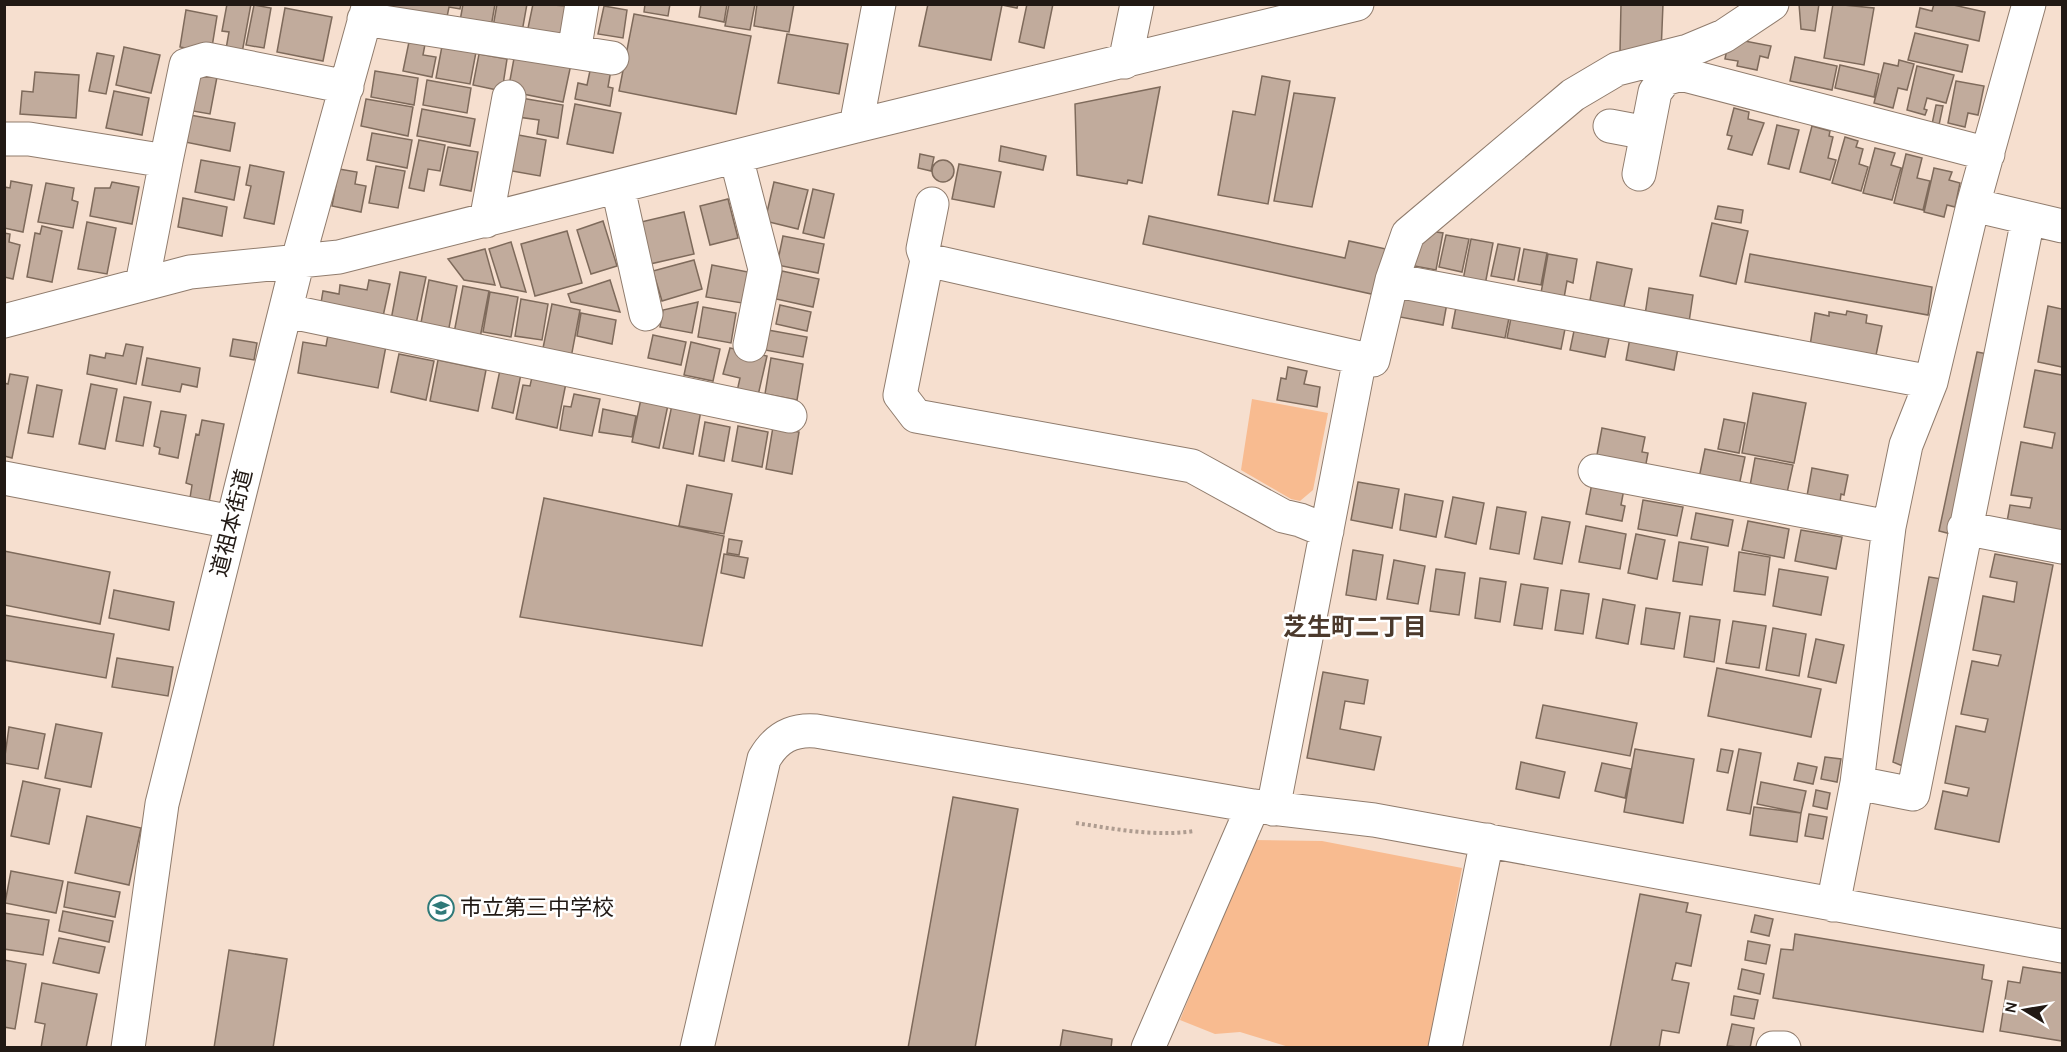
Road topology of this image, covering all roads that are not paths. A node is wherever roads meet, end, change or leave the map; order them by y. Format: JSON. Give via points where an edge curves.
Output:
{"nodes":[{"id":1,"x":582,"y":4,"type":"edge"},
{"id":2,"x":879,"y":4,"type":"edge"},
{"id":3,"x":1137,"y":4,"type":"edge"},
{"id":4,"x":1357,"y":4,"type":"edge"},
{"id":5,"x":1772,"y":4,"type":"edge"},
{"id":6,"x":2029,"y":4,"type":"edge"},
{"id":7,"x":367,"y":12,"type":"edge"},
{"id":8,"x":574,"y":52,"type":"junction"},
{"id":9,"x":612,"y":58,"type":"dead end"},
{"id":10,"x":1125,"y":62,"type":"junction"},
{"id":11,"x":347,"y":87,"type":"junction"},
{"id":12,"x":509,"y":98,"type":"dead end"},
{"id":13,"x":856,"y":126,"type":"junction"},
{"id":14,"x":1610,"y":126,"type":"dead end"},
{"id":15,"x":1647,"y":133,"type":"junction"},
{"id":16,"x":4,"y":139,"type":"edge"},
{"id":17,"x":1988,"y":154,"type":"junction"},
{"id":18,"x":736,"y":157,"type":"junction"},
{"id":19,"x":166,"y":161,"type":"junction"},
{"id":20,"x":1639,"y":174,"type":"dead end"},
{"id":21,"x":618,"y":188,"type":"junction"},
{"id":22,"x":932,"y":204,"type":"dead end"},
{"id":23,"x":1974,"y":205,"type":"junction"},
{"id":24,"x":2028,"y":219,"type":"junction"},
{"id":25,"x":486,"y":220,"type":"junction"},
{"id":26,"x":2062,"y":226,"type":"edge"},
{"id":27,"x":298,"y":260,"type":"junction"},
{"id":28,"x":927,"y":260,"type":"junction"},
{"id":29,"x":1392,"y":280,"type":"junction"},
{"id":30,"x":142,"y":284,"type":"junction"},
{"id":31,"x":287,"y":311,"type":"junction"},
{"id":32,"x":646,"y":314,"type":"dead end"},
{"id":33,"x":4,"y":321,"type":"edge"},
{"id":34,"x":750,"y":345,"type":"dead end"},
{"id":35,"x":1360,"y":358,"type":"junction"},
{"id":36,"x":1931,"y":382,"type":"junction"},
{"id":37,"x":790,"y":416,"type":"dead end"},
{"id":38,"x":1595,"y":471,"type":"dead end"},
{"id":39,"x":4,"y":478,"type":"edge"},
{"id":40,"x":232,"y":522,"type":"junction"},
{"id":41,"x":1889,"y":527,"type":"junction"},
{"id":42,"x":1964,"y":528,"type":"junction"},
{"id":43,"x":1327,"y":531,"type":"junction"},
{"id":44,"x":2062,"y":547,"type":"edge"},
{"id":45,"x":1857,"y":783,"type":"junction"},
{"id":46,"x":1257,"y":813,"type":"junction"},
{"id":47,"x":1487,"y":840,"type":"junction"},
{"id":48,"x":1833,"y":905,"type":"junction"},
{"id":49,"x":2062,"y":946,"type":"edge"},
{"id":50,"x":128,"y":1047,"type":"edge"},
{"id":51,"x":697,"y":1047,"type":"edge"},
{"id":52,"x":1148,"y":1047,"type":"edge"},
{"id":53,"x":1445,"y":1047,"type":"edge"},
{"id":54,"x":1773,"y":1047,"type":"edge"},
{"id":55,"x":1784,"y":1047,"type":"edge"}],
"edges":[{"from":1,"to":8,"type":"street"},
{"from":2,"to":13,"type":"street"},
{"from":3,"to":10,"type":"street"},
{"from":4,"to":10,"type":"street"},
{"from":5,"to":29,"type":"street","via":[[1724,36],[1688,51],[1617,69],[1573,95],[1408,234]]},
{"from":6,"to":17,"type":"street"},
{"from":7,"to":8,"type":"street"},
{"from":7,"to":11,"type":"street","name":"道祖本街道"},
{"from":8,"to":9,"type":"street"},
{"from":10,"to":13,"type":"street"},
{"from":11,"to":19,"type":"street","via":[[206,59],[186,65]]},
{"from":11,"to":27,"type":"street","name":"道祖本街道"},
{"from":12,"to":25,"type":"street"},
{"from":13,"to":18,"type":"street"},
{"from":14,"to":15,"type":"street"},
{"from":15,"to":17,"type":"street","via":[[1655,92],[1665,79],[1681,74]]},
{"from":15,"to":20,"type":"street"},
{"from":16,"to":19,"type":"street","via":[[29,139]]},
{"from":17,"to":23,"type":"street"},
{"from":18,"to":21,"type":"street"},
{"from":18,"to":34,"type":"street","via":[[765,269]]},
{"from":19,"to":30,"type":"street"},
{"from":21,"to":25,"type":"street"},
{"from":21,"to":32,"type":"street"},
{"from":22,"to":28,"type":"street","via":[[923,249]]},
{"from":23,"to":24,"type":"street"},
{"from":23,"to":36,"type":"street"},
{"from":24,"to":26,"type":"street"},
{"from":24,"to":42,"type":"street"},
{"from":25,"to":27,"type":"street","via":[[339,257]]},
{"from":27,"to":30,"type":"street","via":[[190,272]]},
{"from":27,"to":31,"type":"street","name":"道祖本街道"},
{"from":28,"to":35,"type":"street"},
{"from":28,"to":43,"type":"street","via":[[900,395],[916,416],[1192,466],[1283,516]]},
{"from":29,"to":35,"type":"street","via":[[1373,360]]},
{"from":29,"to":36,"type":"street"},
{"from":30,"to":33,"type":"street"},
{"from":31,"to":37,"type":"street"},
{"from":31,"to":40,"type":"street","name":"道祖本街道"},
{"from":35,"to":43,"type":"street"},
{"from":36,"to":41,"type":"street","via":[[1906,445]]},
{"from":38,"to":41,"type":"street"},
{"from":39,"to":40,"type":"street"},
{"from":40,"to":50,"type":"street","name":"道祖本街道","via":[[162,804]]},
{"from":41,"to":45,"type":"street"},
{"from":42,"to":44,"type":"street"},
{"from":42,"to":45,"type":"street","via":[[1913,794]]},
{"from":43,"to":46,"type":"street"},
{"from":45,"to":48,"type":"street"},
{"from":46,"to":47,"type":"street","via":[[1374,820]]},
{"from":46,"to":51,"type":"street","via":[[816,731],[789,733],[774,743],[764,759]]},
{"from":46,"to":52,"type":"street"},
{"from":47,"to":48,"type":"street"},
{"from":47,"to":53,"type":"street"},
{"from":48,"to":49,"type":"street"},
{"from":54,"to":55,"type":"street"}]}
